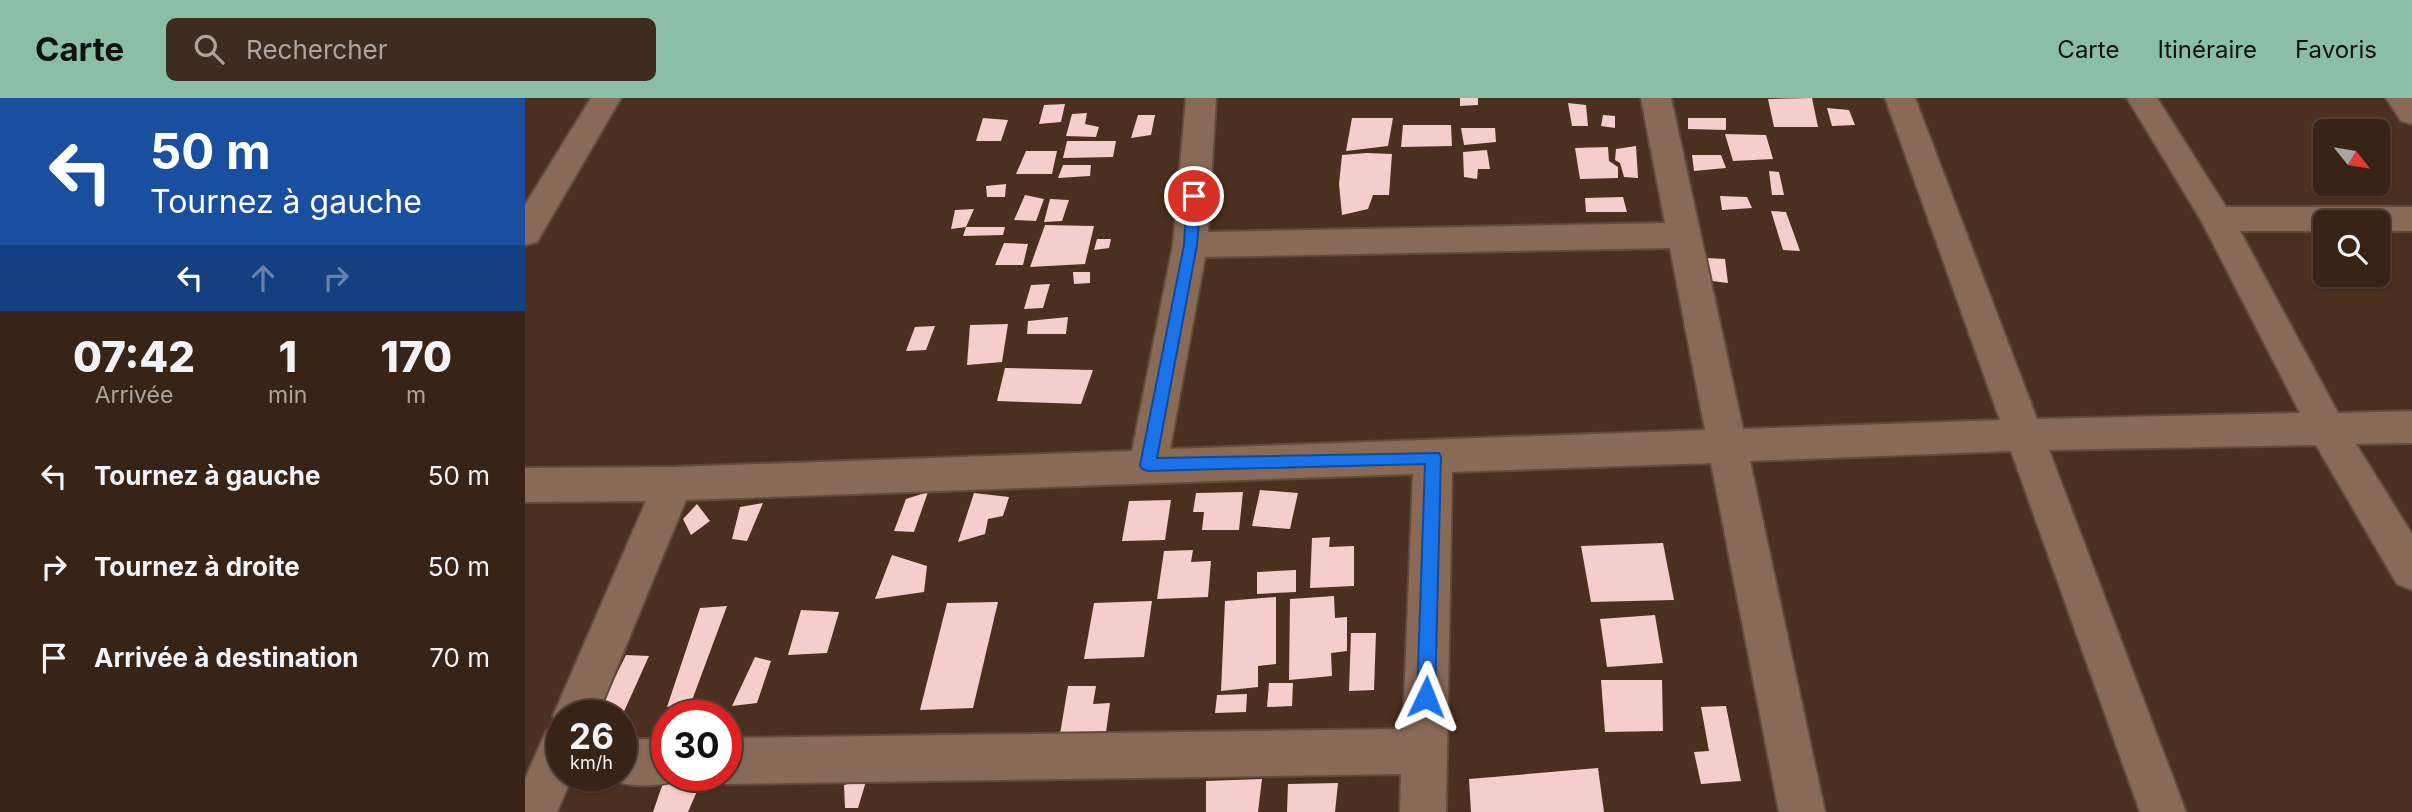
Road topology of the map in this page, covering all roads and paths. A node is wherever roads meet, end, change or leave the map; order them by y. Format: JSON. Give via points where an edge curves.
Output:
{"nodes":[{"id":1,"x":606,"y":98,"type":"edge"},
{"id":2,"x":1201,"y":98,"type":"edge"},
{"id":3,"x":1656,"y":98,"type":"edge"},
{"id":4,"x":1900,"y":98,"type":"edge"},
{"id":5,"x":2142,"y":98,"type":"edge"},
{"id":6,"x":2401,"y":98,"type":"edge"},
{"id":7,"x":2412,"y":114,"type":"edge"},
{"id":8,"x":2217,"y":219,"type":"junction"},
{"id":9,"x":2412,"y":219,"type":"edge"},
{"id":10,"x":525,"y":233,"type":"edge"},
{"id":11,"x":1685,"y":236,"type":"junction"},
{"id":12,"x":1191,"y":245,"type":"junction"},
{"id":13,"x":2412,"y":427,"type":"edge"},
{"id":14,"x":2327,"y":429,"type":"junction"},
{"id":15,"x":2026,"y":435,"type":"junction"},
{"id":16,"x":1728,"y":446,"type":"junction"},
{"id":17,"x":1433,"y":457,"type":"junction"},
{"id":18,"x":1148,"y":465,"type":"junction"},
{"id":19,"x":673,"y":484,"type":"junction"},
{"id":20,"x":525,"y":485,"type":"edge"},
{"id":21,"x":2412,"y":571,"type":"edge"},
{"id":22,"x":582,"y":700,"type":"edge"},
{"id":23,"x":1424,"y":751,"type":"junction"},
{"id":24,"x":742,"y":761,"type":"edge"},
{"id":25,"x":546,"y":775,"type":"edge"},
{"id":26,"x":534,"y":812,"type":"edge"},
{"id":27,"x":1423,"y":812,"type":"edge"},
{"id":28,"x":1802,"y":812,"type":"edge"},
{"id":29,"x":2163,"y":812,"type":"edge"}],
"edges":[{"from":1,"to":10,"type":"street"},
{"from":2,"to":12,"type":"street"},
{"from":3,"to":11,"type":"street"},
{"from":4,"to":15,"type":"street"},
{"from":5,"to":8,"type":"street"},
{"from":6,"to":7,"type":"street"},
{"from":8,"to":9,"type":"street"},
{"from":8,"to":14,"type":"street"},
{"from":11,"to":12,"type":"street"},
{"from":11,"to":16,"type":"street"},
{"from":12,"to":18,"type":"street"},
{"from":13,"to":14,"type":"street"},
{"from":14,"to":15,"type":"street"},
{"from":14,"to":21,"type":"street"},
{"from":15,"to":16,"type":"street"},
{"from":15,"to":29,"type":"street"},
{"from":16,"to":17,"type":"street"},
{"from":16,"to":28,"type":"street"},
{"from":17,"to":18,"type":"street"},
{"from":17,"to":23,"type":"street"},
{"from":18,"to":19,"type":"street"},
{"from":19,"to":20,"type":"street"},
{"from":19,"to":22,"type":"street"},
{"from":23,"to":24,"type":"street"},
{"from":23,"to":27,"type":"street"},
{"from":25,"to":26,"type":"street"}]}
